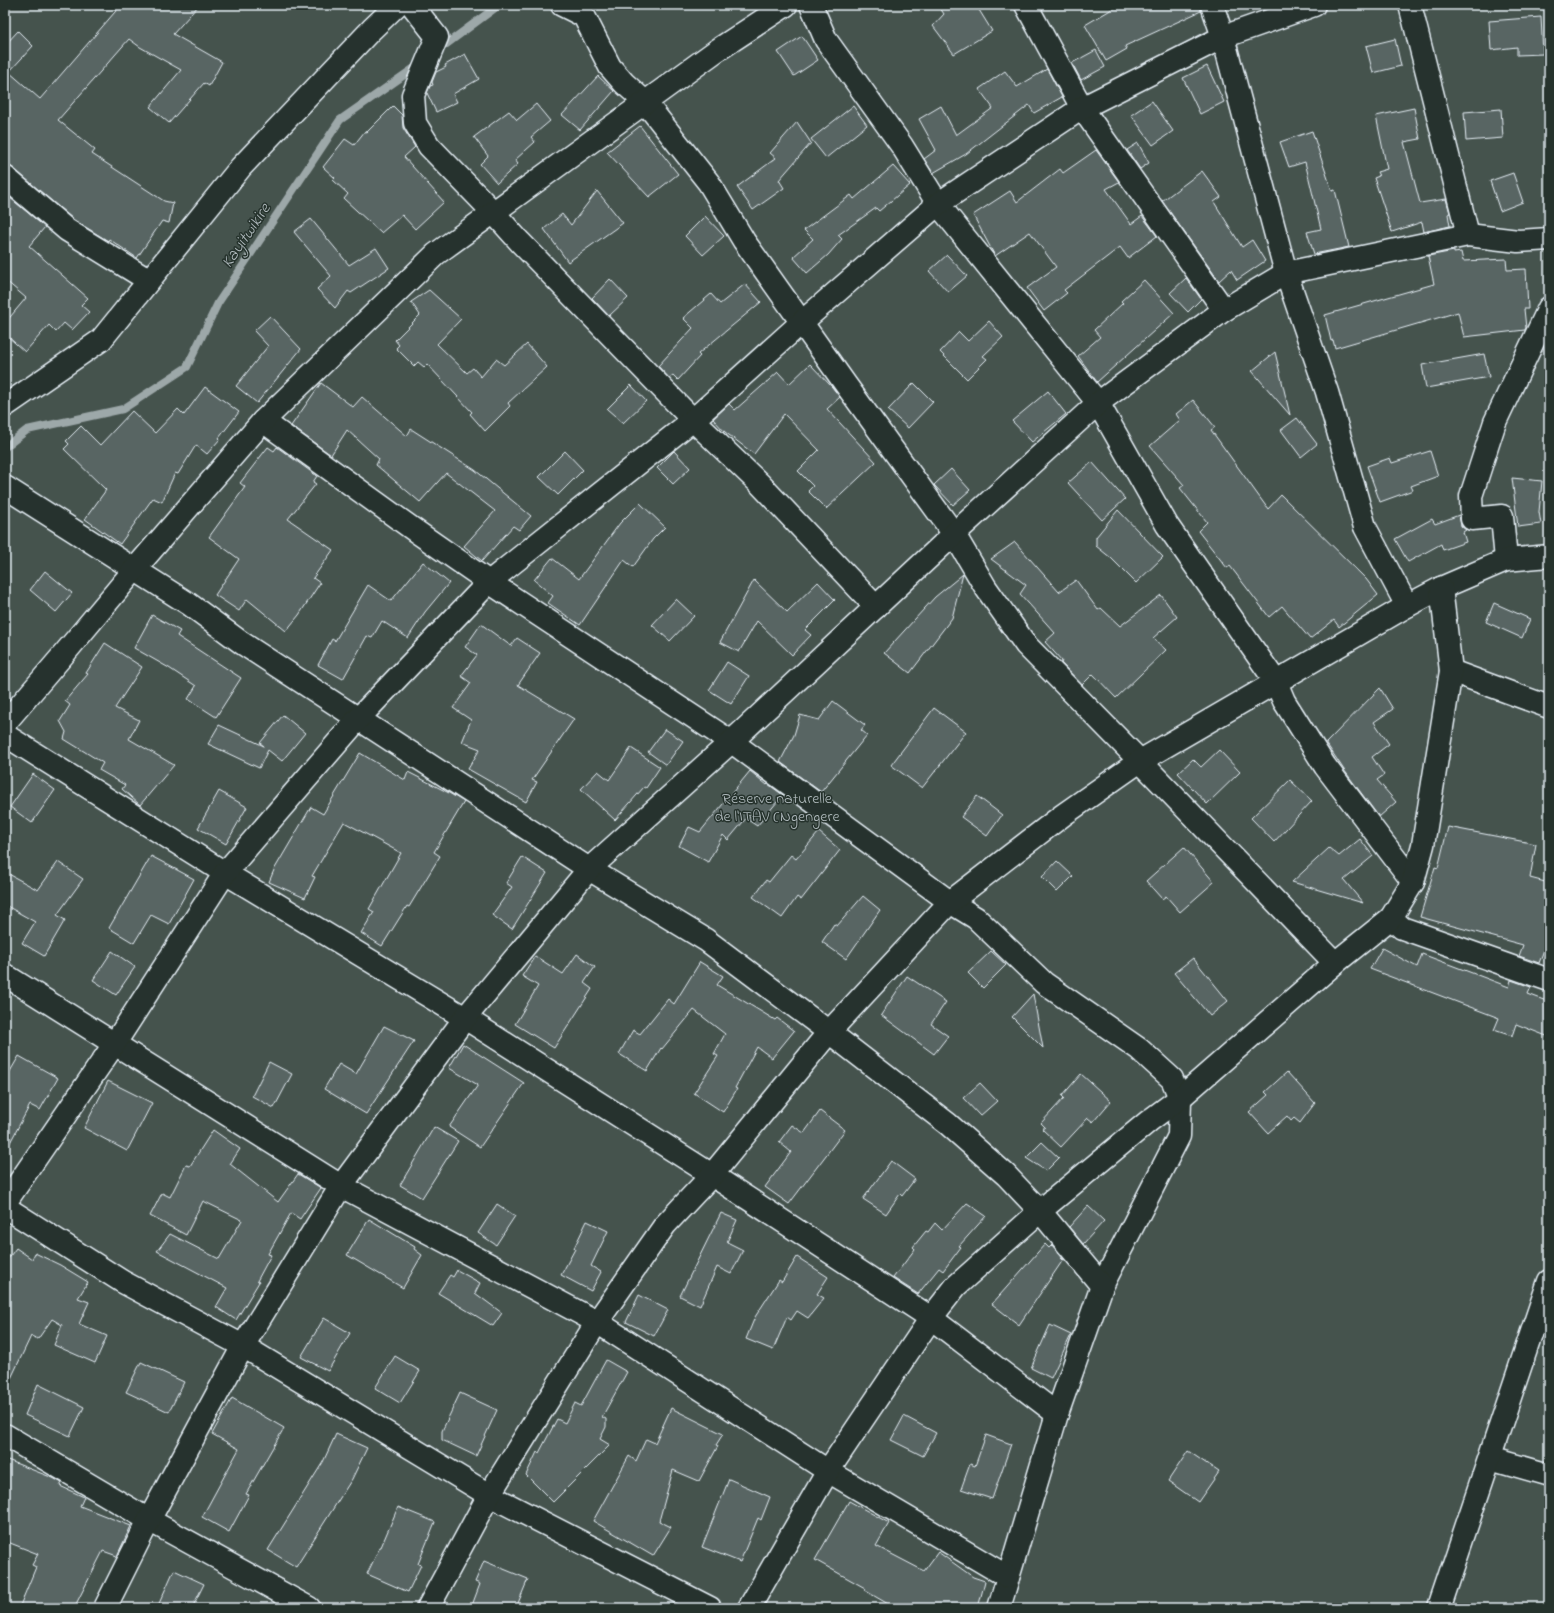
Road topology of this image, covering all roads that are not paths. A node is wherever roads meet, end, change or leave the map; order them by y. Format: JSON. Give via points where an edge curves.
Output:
{"nodes":[{"id":1,"x":397,"y":5,"type":"edge"},
{"id":2,"x":412,"y":5,"type":"edge"},
{"id":3,"x":562,"y":5,"type":"edge"},
{"id":4,"x":786,"y":5,"type":"edge"},
{"id":5,"x":811,"y":5,"type":"edge"},
{"id":6,"x":1026,"y":5,"type":"edge"},
{"id":7,"x":1212,"y":5,"type":"edge"},
{"id":8,"x":1314,"y":5,"type":"edge"},
{"id":9,"x":1410,"y":5,"type":"edge"},
{"id":10,"x":1223,"y":37,"type":"junction"},
{"id":11,"x":645,"y":102,"type":"junction"},
{"id":12,"x":1082,"y":108,"type":"junction"},
{"id":13,"x":5,"y":177,"type":"edge"},
{"id":14,"x":938,"y":204,"type":"junction"},
{"id":15,"x":492,"y":212,"type":"junction"},
{"id":16,"x":1468,"y":235,"type":"junction"},
{"id":17,"x":1549,"y":238,"type":"edge"},
{"id":18,"x":1286,"y":273,"type":"junction"},
{"id":19,"x":148,"y":280,"type":"junction"},
{"id":20,"x":1549,"y":308,"type":"edge"},
{"id":21,"x":1224,"y":310,"type":"junction"},
{"id":22,"x":802,"y":322,"type":"junction"},
{"id":23,"x":1098,"y":403,"type":"junction"},
{"id":24,"x":5,"y":406,"type":"edge"},
{"id":25,"x":693,"y":420,"type":"junction"},
{"id":26,"x":263,"y":421,"type":"junction"},
{"id":27,"x":5,"y":487,"type":"edge"},
{"id":28,"x":954,"y":534,"type":"junction"},
{"id":29,"x":1549,"y":556,"type":"edge"},
{"id":30,"x":1506,"y":560,"type":"junction"},
{"id":31,"x":134,"y":569,"type":"junction"},
{"id":32,"x":489,"y":582,"type":"junction"},
{"id":33,"x":1441,"y":588,"type":"junction"},
{"id":34,"x":1407,"y":606,"type":"junction"},
{"id":35,"x":876,"y":607,"type":"junction"},
{"id":36,"x":1451,"y":671,"type":"junction"},
{"id":37,"x":1276,"y":682,"type":"junction"},
{"id":38,"x":1549,"y":707,"type":"edge"},
{"id":39,"x":358,"y":718,"type":"junction"},
{"id":40,"x":5,"y":723,"type":"edge"},
{"id":41,"x":5,"y":735,"type":"edge"},
{"id":42,"x":730,"y":742,"type":"junction"},
{"id":43,"x":1140,"y":761,"type":"junction"},
{"id":44,"x":589,"y":869,"type":"junction"},
{"id":45,"x":225,"y":873,"type":"junction"},
{"id":46,"x":1413,"y":882,"type":"junction"},
{"id":47,"x":950,"y":902,"type":"junction"},
{"id":48,"x":1391,"y":918,"type":"junction"},
{"id":49,"x":1335,"y":963,"type":"junction"},
{"id":50,"x":5,"y":975,"type":"edge"},
{"id":51,"x":1549,"y":980,"type":"edge"},
{"id":52,"x":465,"y":1018,"type":"junction"},
{"id":53,"x":829,"y":1032,"type":"junction"},
{"id":54,"x":116,"y":1043,"type":"junction"},
{"id":55,"x":1180,"y":1098,"type":"junction"},
{"id":56,"x":712,"y":1175,"type":"junction"},
{"id":57,"x":341,"y":1186,"type":"junction"},
{"id":58,"x":5,"y":1203,"type":"edge"},
{"id":59,"x":5,"y":1207,"type":"edge"},
{"id":60,"x":1040,"y":1211,"type":"junction"},
{"id":61,"x":1549,"y":1281,"type":"edge"},
{"id":62,"x":1102,"y":1286,"type":"junction"},
{"id":63,"x":932,"y":1318,"type":"junction"},
{"id":64,"x":597,"y":1322,"type":"junction"},
{"id":65,"x":243,"y":1346,"type":"junction"},
{"id":66,"x":1057,"y":1414,"type":"junction"},
{"id":67,"x":5,"y":1435,"type":"edge"},
{"id":68,"x":1490,"y":1458,"type":"junction"},
{"id":69,"x":828,"y":1471,"type":"junction"},
{"id":70,"x":1549,"y":1475,"type":"edge"},
{"id":71,"x":489,"y":1495,"type":"junction"},
{"id":72,"x":149,"y":1520,"type":"junction"},
{"id":73,"x":1008,"y":1578,"type":"junction"},
{"id":74,"x":105,"y":1608,"type":"edge"},
{"id":75,"x":309,"y":1608,"type":"edge"},
{"id":76,"x":428,"y":1608,"type":"edge"},
{"id":77,"x":710,"y":1608,"type":"edge"},
{"id":78,"x":749,"y":1608,"type":"edge"},
{"id":79,"x":998,"y":1608,"type":"edge"},
{"id":80,"x":1439,"y":1608,"type":"edge"}],
"edges":[{"from":1,"to":19,"type":"street","via":[[241,167]]},
{"from":2,"to":15,"type":"street","via":[[437,37],[413,95],[415,123],[429,146]]},
{"from":3,"to":11,"type":"street","via":[[584,16],[610,67]]},
{"from":4,"to":11,"type":"street"},
{"from":5,"to":14,"type":"street","via":[[826,40],[902,146]]},
{"from":6,"to":12,"type":"street"},
{"from":7,"to":10,"type":"street"},
{"from":8,"to":10,"type":"street"},
{"from":9,"to":16,"type":"street"},
{"from":10,"to":12,"type":"street"},
{"from":10,"to":18,"type":"street"},
{"from":11,"to":15,"type":"street"},
{"from":11,"to":22,"type":"street","via":[[709,183],[744,241]]},
{"from":12,"to":14,"type":"street"},
{"from":12,"to":21,"type":"street"},
{"from":13,"to":19,"type":"street","via":[[67,230]]},
{"from":14,"to":22,"type":"street"},
{"from":14,"to":23,"type":"street"},
{"from":15,"to":25,"type":"street"},
{"from":15,"to":26,"type":"street","via":[[436,254]]},
{"from":16,"to":17,"type":"street","via":[[1518,241]]},
{"from":16,"to":18,"type":"street"},
{"from":18,"to":21,"type":"street"},
{"from":18,"to":34,"type":"street","via":[[1327,392],[1365,527]]},
{"from":19,"to":24,"type":"street","via":[[101,340]]},
{"from":20,"to":30,"type":"street","via":[[1495,422],[1471,496],[1472,519],[1502,516]]},
{"from":21,"to":23,"type":"street"},
{"from":22,"to":25,"type":"street"},
{"from":22,"to":28,"type":"street"},
{"from":23,"to":28,"type":"street"},
{"from":23,"to":37,"type":"street","via":[[1167,525]]},
{"from":25,"to":32,"type":"street"},
{"from":25,"to":35,"type":"street","via":[[760,484]]},
{"from":26,"to":31,"type":"street"},
{"from":26,"to":32,"type":"street"},
{"from":27,"to":31,"type":"street"},
{"from":28,"to":35,"type":"street"},
{"from":28,"to":43,"type":"street","via":[[986,588],[1026,645]]},
{"from":29,"to":30,"type":"street"},
{"from":30,"to":33,"type":"street"},
{"from":31,"to":39,"type":"street"},
{"from":31,"to":40,"type":"street"},
{"from":32,"to":39,"type":"street"},
{"from":32,"to":42,"type":"street"},
{"from":33,"to":34,"type":"street"},
{"from":33,"to":36,"type":"street"},
{"from":34,"to":37,"type":"street"},
{"from":35,"to":42,"type":"street"},
{"from":36,"to":38,"type":"street"},
{"from":36,"to":46,"type":"street","via":[[1423,845]]},
{"from":37,"to":43,"type":"street"},
{"from":37,"to":46,"type":"street","via":[[1284,701],[1325,766]]},
{"from":39,"to":44,"type":"street"},
{"from":39,"to":45,"type":"street"},
{"from":41,"to":45,"type":"street"},
{"from":42,"to":44,"type":"street"},
{"from":42,"to":47,"type":"street"},
{"from":43,"to":47,"type":"street","via":[[1063,814]]},
{"from":43,"to":49,"type":"street"},
{"from":44,"to":52,"type":"street"},
{"from":44,"to":53,"type":"street","via":[[706,940]]},
{"from":45,"to":52,"type":"street"},
{"from":45,"to":54,"type":"street"},
{"from":46,"to":48,"type":"street"},
{"from":47,"to":53,"type":"street"},
{"from":47,"to":55,"type":"street","via":[[976,918],[1044,983],[1139,1049],[1172,1079]]},
{"from":48,"to":49,"type":"street"},
{"from":48,"to":51,"type":"street","via":[[1402,928]]},
{"from":49,"to":55,"type":"street"},
{"from":50,"to":54,"type":"street"},
{"from":52,"to":56,"type":"street"},
{"from":52,"to":57,"type":"street"},
{"from":53,"to":56,"type":"street"},
{"from":53,"to":60,"type":"street","via":[[948,1124],[1006,1175]]},
{"from":54,"to":57,"type":"street"},
{"from":54,"to":58,"type":"street"},
{"from":55,"to":60,"type":"street"},
{"from":55,"to":62,"type":"street","via":[[1179,1136]]},
{"from":56,"to":63,"type":"street"},
{"from":56,"to":64,"type":"street","via":[[665,1225]]},
{"from":57,"to":64,"type":"street"},
{"from":57,"to":65,"type":"street"},
{"from":59,"to":65,"type":"street","via":[[124,1282]]},
{"from":60,"to":62,"type":"street"},
{"from":60,"to":63,"type":"street","via":[[956,1286]]},
{"from":61,"to":68,"type":"street"},
{"from":62,"to":66,"type":"street"},
{"from":63,"to":66,"type":"street"},
{"from":63,"to":69,"type":"street"},
{"from":64,"to":69,"type":"street"},
{"from":64,"to":71,"type":"street"},
{"from":65,"to":71,"type":"street"},
{"from":65,"to":72,"type":"street"},
{"from":66,"to":73,"type":"street"},
{"from":67,"to":72,"type":"street"},
{"from":68,"to":70,"type":"street"},
{"from":68,"to":80,"type":"street"},
{"from":69,"to":73,"type":"street"},
{"from":69,"to":78,"type":"street"},
{"from":71,"to":76,"type":"street"},
{"from":71,"to":77,"type":"street"},
{"from":72,"to":74,"type":"street"},
{"from":72,"to":75,"type":"street"},
{"from":73,"to":79,"type":"street"}]}
